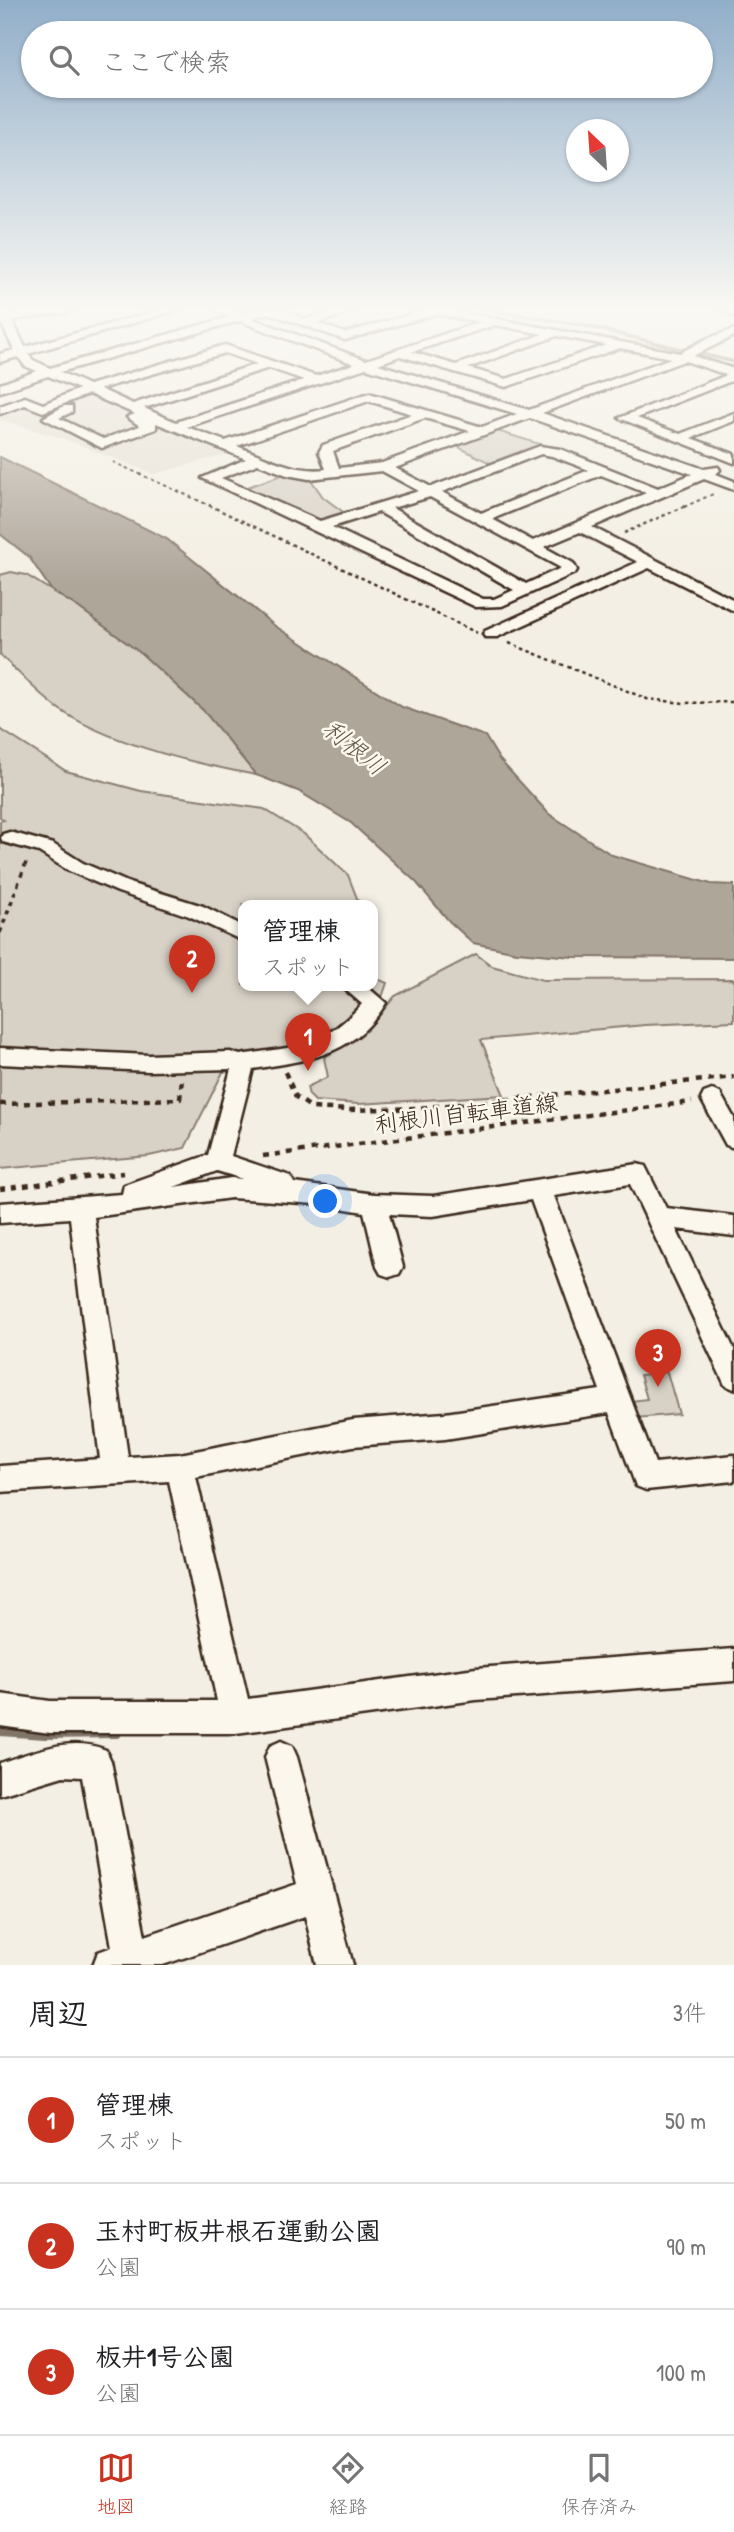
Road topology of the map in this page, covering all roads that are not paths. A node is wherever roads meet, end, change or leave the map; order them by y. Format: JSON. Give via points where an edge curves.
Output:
{"nodes":[{"id":1,"x":68,"y":401,"type":"edge"},
{"id":2,"x":115,"y":401,"type":"edge"},
{"id":3,"x":155,"y":401,"type":"edge"},
{"id":4,"x":254,"y":401,"type":"edge"},
{"id":5,"x":358,"y":401,"type":"edge"},
{"id":6,"x":382,"y":401,"type":"edge"},
{"id":7,"x":495,"y":401,"type":"edge"},
{"id":8,"x":564,"y":401,"type":"edge"},
{"id":9,"x":669,"y":401,"type":"edge"},
{"id":10,"x":59,"y":405,"type":"junction"},
{"id":11,"x":132,"y":408,"type":"junction"},
{"id":12,"x":0,"y":410,"type":"edge"},
{"id":13,"x":535,"y":412,"type":"junction"},
{"id":14,"x":426,"y":413,"type":"junction"},
{"id":15,"x":734,"y":417,"type":"edge"},
{"id":16,"x":175,"y":427,"type":"junction"},
{"id":17,"x":483,"y":431,"type":"junction"},
{"id":18,"x":681,"y":438,"type":"junction"},
{"id":19,"x":224,"y":446,"type":"junction"},
{"id":20,"x":258,"y":459,"type":"junction"},
{"id":21,"x":734,"y":460,"type":"edge"},
{"id":22,"x":384,"y":467,"type":"junction"},
{"id":23,"x":601,"y":470,"type":"junction"},
{"id":24,"x":334,"y":472,"type":"junction"},
{"id":25,"x":706,"y":473,"type":"junction"},
{"id":26,"x":734,"y":486,"type":"edge"},
{"id":27,"x":432,"y":492,"type":"junction"},
{"id":28,"x":658,"y":493,"type":"junction"},
{"id":29,"x":381,"y":508,"type":"junction"},
{"id":30,"x":482,"y":518,"type":"junction"},
{"id":31,"x":319,"y":526,"type":"junction"},
{"id":32,"x":582,"y":527,"type":"junction"},
{"id":33,"x":534,"y":546,"type":"junction"},
{"id":34,"x":650,"y":562,"type":"junction"},
{"id":35,"x":525,"y":590,"type":"junction"},
{"id":36,"x":731,"y":602,"type":"edge"},
{"id":37,"x":491,"y":634,"type":"road end"},
{"id":38,"x":10,"y":838,"type":"dead end"},
{"id":39,"x":238,"y":932,"type":"edge"},
{"id":40,"x":358,"y":991,"type":"edge"},
{"id":41,"x":0,"y":1056,"type":"edge"},
{"id":42,"x":240,"y":1063,"type":"junction"},
{"id":43,"x":704,"y":1100,"type":"road end"},
{"id":44,"x":734,"y":1139,"type":"edge"},
{"id":45,"x":216,"y":1161,"type":"junction"},
{"id":46,"x":539,"y":1188,"type":"junction"},
{"id":47,"x":316,"y":1194,"type":"junction"},
{"id":48,"x":374,"y":1204,"type":"junction"},
{"id":49,"x":94,"y":1207,"type":"junction"},
{"id":50,"x":0,"y":1213,"type":"edge"},
{"id":51,"x":658,"y":1217,"type":"junction"},
{"id":52,"x":734,"y":1226,"type":"edge"},
{"id":53,"x":390,"y":1267,"type":"dead end"},
{"id":54,"x":723,"y":1330,"type":"edge"},
{"id":55,"x":734,"y":1377,"type":"edge"},
{"id":56,"x":617,"y":1400,"type":"junction"},
{"id":57,"x":180,"y":1467,"type":"junction"},
{"id":58,"x":734,"y":1468,"type":"edge"},
{"id":59,"x":116,"y":1471,"type":"junction"},
{"id":60,"x":0,"y":1479,"type":"edge"},
{"id":61,"x":734,"y":1665,"type":"edge"},
{"id":62,"x":0,"y":1710,"type":"edge"},
{"id":63,"x":236,"y":1717,"type":"junction"},
{"id":64,"x":281,"y":1757,"type":"dead end"},
{"id":65,"x":0,"y":1779,"type":"edge"},
{"id":66,"x":316,"y":1895,"type":"junction"},
{"id":67,"x":121,"y":1961,"type":"edge"},
{"id":68,"x":335,"y":1965,"type":"edge"}],
"edges":[{"from":1,"to":10,"type":"street"},
{"from":2,"to":11,"type":"street"},
{"from":3,"to":11,"type":"street"},
{"from":4,"to":16,"type":"street"},
{"from":5,"to":19,"type":"street"},
{"from":6,"to":14,"type":"street"},
{"from":7,"to":13,"type":"street"},
{"from":8,"to":13,"type":"street"},
{"from":9,"to":18,"type":"street","via":[[625,418]]},
{"from":10,"to":10,"type":"street","via":[[49,418],[102,444],[150,426],[96,401]]},
{"from":10,"to":12,"type":"street","via":[[42,408],[25,401]]},
{"from":11,"to":16,"type":"street"},
{"from":13,"to":17,"type":"street"},
{"from":13,"to":25,"type":"street"},
{"from":14,"to":17,"type":"street"},
{"from":14,"to":24,"type":"street","via":[[328,448]]},
{"from":15,"to":18,"type":"street"},
{"from":16,"to":19,"type":"street"},
{"from":17,"to":22,"type":"street"},
{"from":18,"to":21,"type":"street"},
{"from":19,"to":20,"type":"street"},
{"from":20,"to":24,"type":"street","via":[[298,474]]},
{"from":20,"to":31,"type":"street","via":[[209,478]]},
{"from":21,"to":25,"type":"street"},
{"from":22,"to":24,"type":"street"},
{"from":22,"to":27,"type":"street"},
{"from":23,"to":27,"type":"street","via":[[540,450]]},
{"from":23,"to":28,"type":"street"},
{"from":23,"to":30,"type":"street"},
{"from":25,"to":26,"type":"street"},
{"from":25,"to":28,"type":"street"},
{"from":27,"to":29,"type":"street"},
{"from":27,"to":30,"type":"street"},
{"from":28,"to":32,"type":"street"},
{"from":29,"to":31,"type":"street"},
{"from":29,"to":35,"type":"street"},
{"from":30,"to":33,"type":"street"},
{"from":31,"to":35,"type":"street","via":[[481,604]]},
{"from":32,"to":33,"type":"street"},
{"from":32,"to":34,"type":"street"},
{"from":33,"to":35,"type":"street","via":[[570,570]]},
{"from":34,"to":36,"type":"street"},
{"from":34,"to":37,"type":"street"},
{"from":38,"to":39,"type":"street","via":[[46,848],[76,867]]},
{"from":40,"to":42,"type":"street","via":[[375,1003],[350,1031],[315,1051]]},
{"from":41,"to":42,"type":"street"},
{"from":42,"to":45,"type":"street","via":[[223,1149]]},
{"from":43,"to":44,"type":"street"},
{"from":45,"to":47,"type":"street"},
{"from":45,"to":49,"type":"street"},
{"from":46,"to":48,"type":"street","via":[[433,1206]]},
{"from":46,"to":51,"type":"street","via":[[637,1173]]},
{"from":46,"to":56,"type":"street"},
{"from":47,"to":48,"type":"street"},
{"from":47,"to":49,"type":"street","via":[[231,1188]]},
{"from":48,"to":53,"type":"street"},
{"from":49,"to":50,"type":"street"},
{"from":49,"to":59,"type":"street"},
{"from":51,"to":52,"type":"street"},
{"from":51,"to":54,"type":"street"},
{"from":54,"to":55,"type":"street"},
{"from":56,"to":57,"type":"street","via":[[445,1426],[353,1433]]},
{"from":56,"to":58,"type":"street","via":[[646,1477]]},
{"from":57,"to":59,"type":"street"},
{"from":57,"to":63,"type":"street"},
{"from":59,"to":60,"type":"street"},
{"from":61,"to":63,"type":"street","via":[[476,1684]]},
{"from":62,"to":63,"type":"street","via":[[50,1717]]},
{"from":64,"to":66,"type":"street"},
{"from":65,"to":67,"type":"street","via":[[63,1760],[95,1762]]},
{"from":66,"to":67,"type":"street"},
{"from":66,"to":68,"type":"street"}]}
